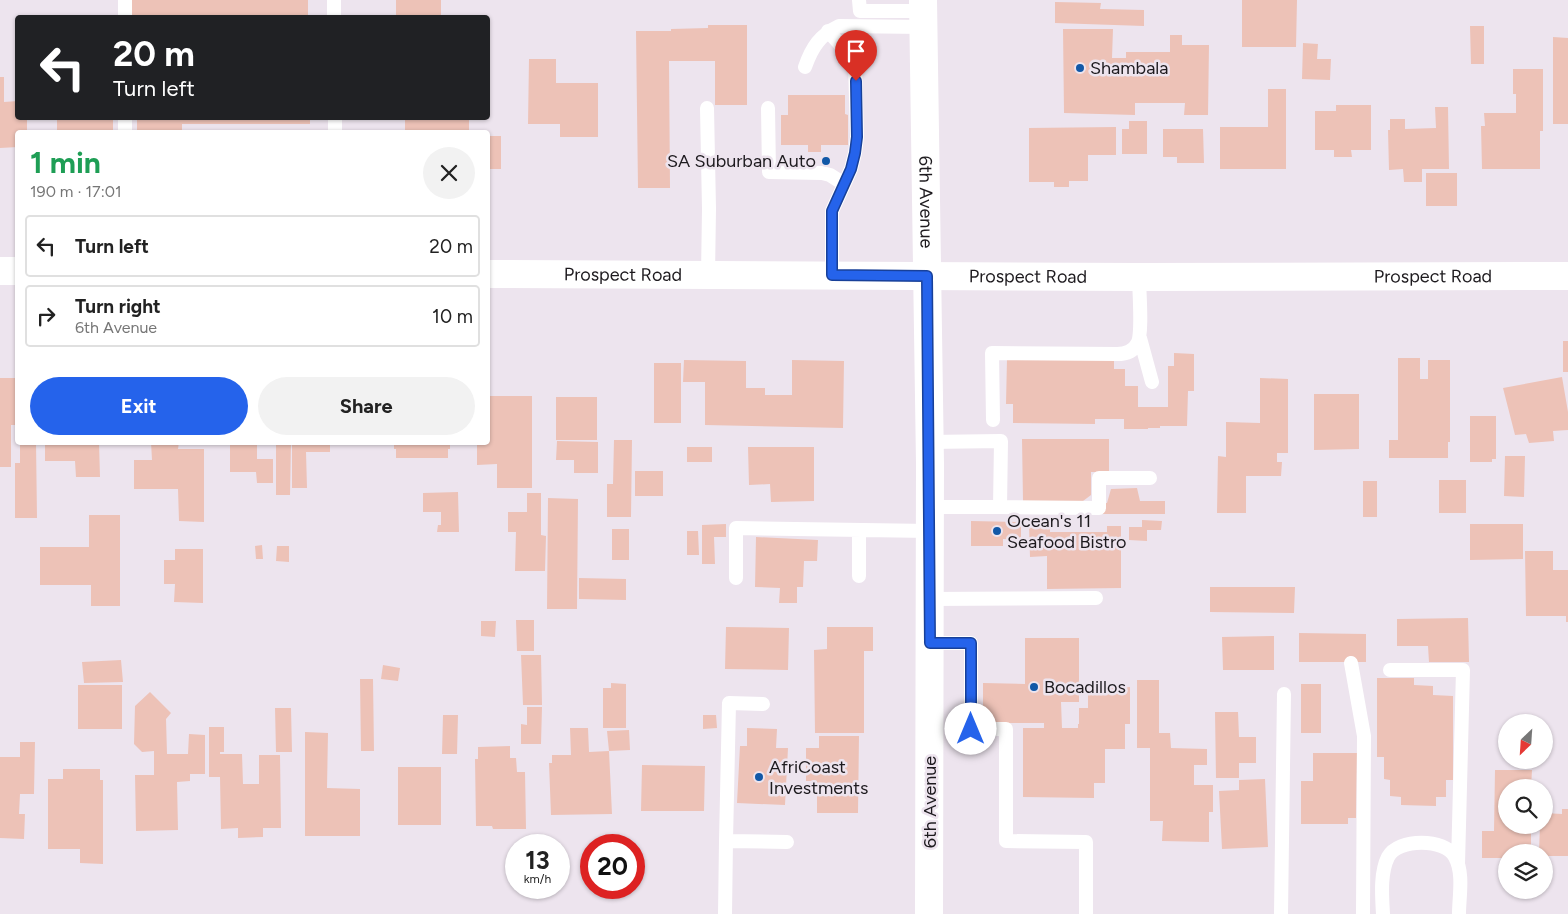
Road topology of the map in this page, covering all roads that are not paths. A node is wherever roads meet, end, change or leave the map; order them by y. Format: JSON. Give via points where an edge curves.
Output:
{"nodes":[{"id":1,"x":125,"y":0,"type":"edge"},
{"id":2,"x":334,"y":0,"type":"edge"},
{"id":3,"x":859,"y":0,"type":"edge"},
{"id":4,"x":923,"y":12,"type":"edge"},
{"id":5,"x":125,"y":15,"type":"edge"},
{"id":6,"x":334,"y":15,"type":"edge"},
{"id":7,"x":828,"y":31,"type":"junction"},
{"id":8,"x":804,"y":67,"type":"dead end"},
{"id":9,"x":706,"y":108,"type":"dead end"},
{"id":10,"x":768,"y":108,"type":"dead end"},
{"id":11,"x":844,"y":184,"type":"junction"},
{"id":12,"x":0,"y":271,"type":"edge"},
{"id":13,"x":15,"y":271,"type":"edge"},
{"id":14,"x":490,"y":274,"type":"edge"},
{"id":15,"x":708,"y":275,"type":"junction"},
{"id":16,"x":832,"y":275,"type":"junction"},
{"id":17,"x":927,"y":276,"type":"junction"},
{"id":18,"x":1568,"y":276,"type":"edge"},
{"id":19,"x":1139,"y":277,"type":"junction"},
{"id":20,"x":1140,"y":338,"type":"junction"},
{"id":21,"x":1152,"y":382,"type":"dead end"},
{"id":22,"x":992,"y":420,"type":"dead end"},
{"id":23,"x":930,"y":442,"type":"junction"},
{"id":24,"x":1150,"y":478,"type":"dead end"},
{"id":25,"x":1000,"y":507,"type":"junction"},
{"id":26,"x":930,"y":519,"type":"junction"},
{"id":27,"x":859,"y":530,"type":"junction"},
{"id":28,"x":859,"y":576,"type":"dead end"},
{"id":29,"x":736,"y":578,"type":"dead end"},
{"id":30,"x":1096,"y":598,"type":"dead end"},
{"id":31,"x":930,"y":599,"type":"junction"},
{"id":32,"x":930,"y":643,"type":"junction"},
{"id":33,"x":1351,"y":663,"type":"dead end"},
{"id":34,"x":1390,"y":670,"type":"dead end"},
{"id":35,"x":1284,"y":694,"type":"dead end"},
{"id":36,"x":762,"y":704,"type":"dead end"},
{"id":37,"x":726,"y":840,"type":"junction"},
{"id":38,"x":787,"y":842,"type":"dead end"},
{"id":39,"x":1458,"y":864,"type":"junction"},
{"id":40,"x":725,"y":914,"type":"edge"},
{"id":41,"x":929,"y":914,"type":"edge"},
{"id":42,"x":1086,"y":914,"type":"edge"},
{"id":43,"x":1282,"y":914,"type":"edge"},
{"id":44,"x":1363,"y":914,"type":"edge"},
{"id":45,"x":1383,"y":914,"type":"edge"},
{"id":46,"x":1460,"y":914,"type":"edge"}],
"edges":[{"from":1,"to":5,"type":"lane"},
{"from":2,"to":6,"type":"lane"},
{"from":3,"to":4,"type":"lane","via":[[860,11]]},
{"from":4,"to":7,"type":"lane","via":[[839,26]]},
{"from":4,"to":17,"type":"street","name":"6th Avenue"},
{"from":7,"to":8,"type":"lane","via":[[812,48]]},
{"from":7,"to":11,"type":"lane","via":[[855,61],[857,137],[851,169]]},
{"from":9,"to":15,"type":"lane"},
{"from":10,"to":11,"type":"lane","via":[[769,172],[830,174]]},
{"from":11,"to":16,"type":"lane","via":[[832,211]]},
{"from":12,"to":13,"type":"street"},
{"from":14,"to":15,"type":"street","name":"Prospect Road"},
{"from":15,"to":16,"type":"street","name":"Prospect Road"},
{"from":16,"to":17,"type":"street","name":"Prospect Road"},
{"from":17,"to":19,"type":"street","name":"Prospect Road"},
{"from":17,"to":23,"type":"street","name":"6th Avenue"},
{"from":18,"to":19,"type":"street","name":"Prospect Road"},
{"from":19,"to":20,"type":"lane"},
{"from":20,"to":21,"type":"lane"},
{"from":20,"to":22,"type":"lane","via":[[1134,348],[1123,354],[992,353]]},
{"from":23,"to":25,"type":"lane","via":[[1001,441]]},
{"from":23,"to":26,"type":"street","name":"6th Avenue"},
{"from":24,"to":25,"type":"lane","via":[[1099,478],[1099,508]]},
{"from":25,"to":26,"type":"lane"},
{"from":26,"to":27,"type":"lane"},
{"from":26,"to":31,"type":"street","name":"6th Avenue"},
{"from":27,"to":28,"type":"lane"},
{"from":27,"to":29,"type":"lane","via":[[736,528]]},
{"from":30,"to":31,"type":"lane"},
{"from":31,"to":32,"type":"street","name":"6th Avenue"},
{"from":32,"to":41,"type":"street","name":"6th Avenue"},
{"from":32,"to":42,"type":"lane","via":[[971,643],[971,729],[1006,729],[1006,841],[1086,842]]},
{"from":33,"to":44,"type":"lane","via":[[1364,736]]},
{"from":34,"to":39,"type":"lane","via":[[1463,670]]},
{"from":35,"to":43,"type":"lane"},
{"from":36,"to":37,"type":"lane","via":[[729,703]]},
{"from":37,"to":38,"type":"lane"},
{"from":37,"to":40,"type":"lane"},
{"from":39,"to":45,"type":"lane","via":[[1450,850],[1436,844],[1407,844],[1395,849],[1389,855],[1384,873]]},
{"from":39,"to":46,"type":"lane"}]}
